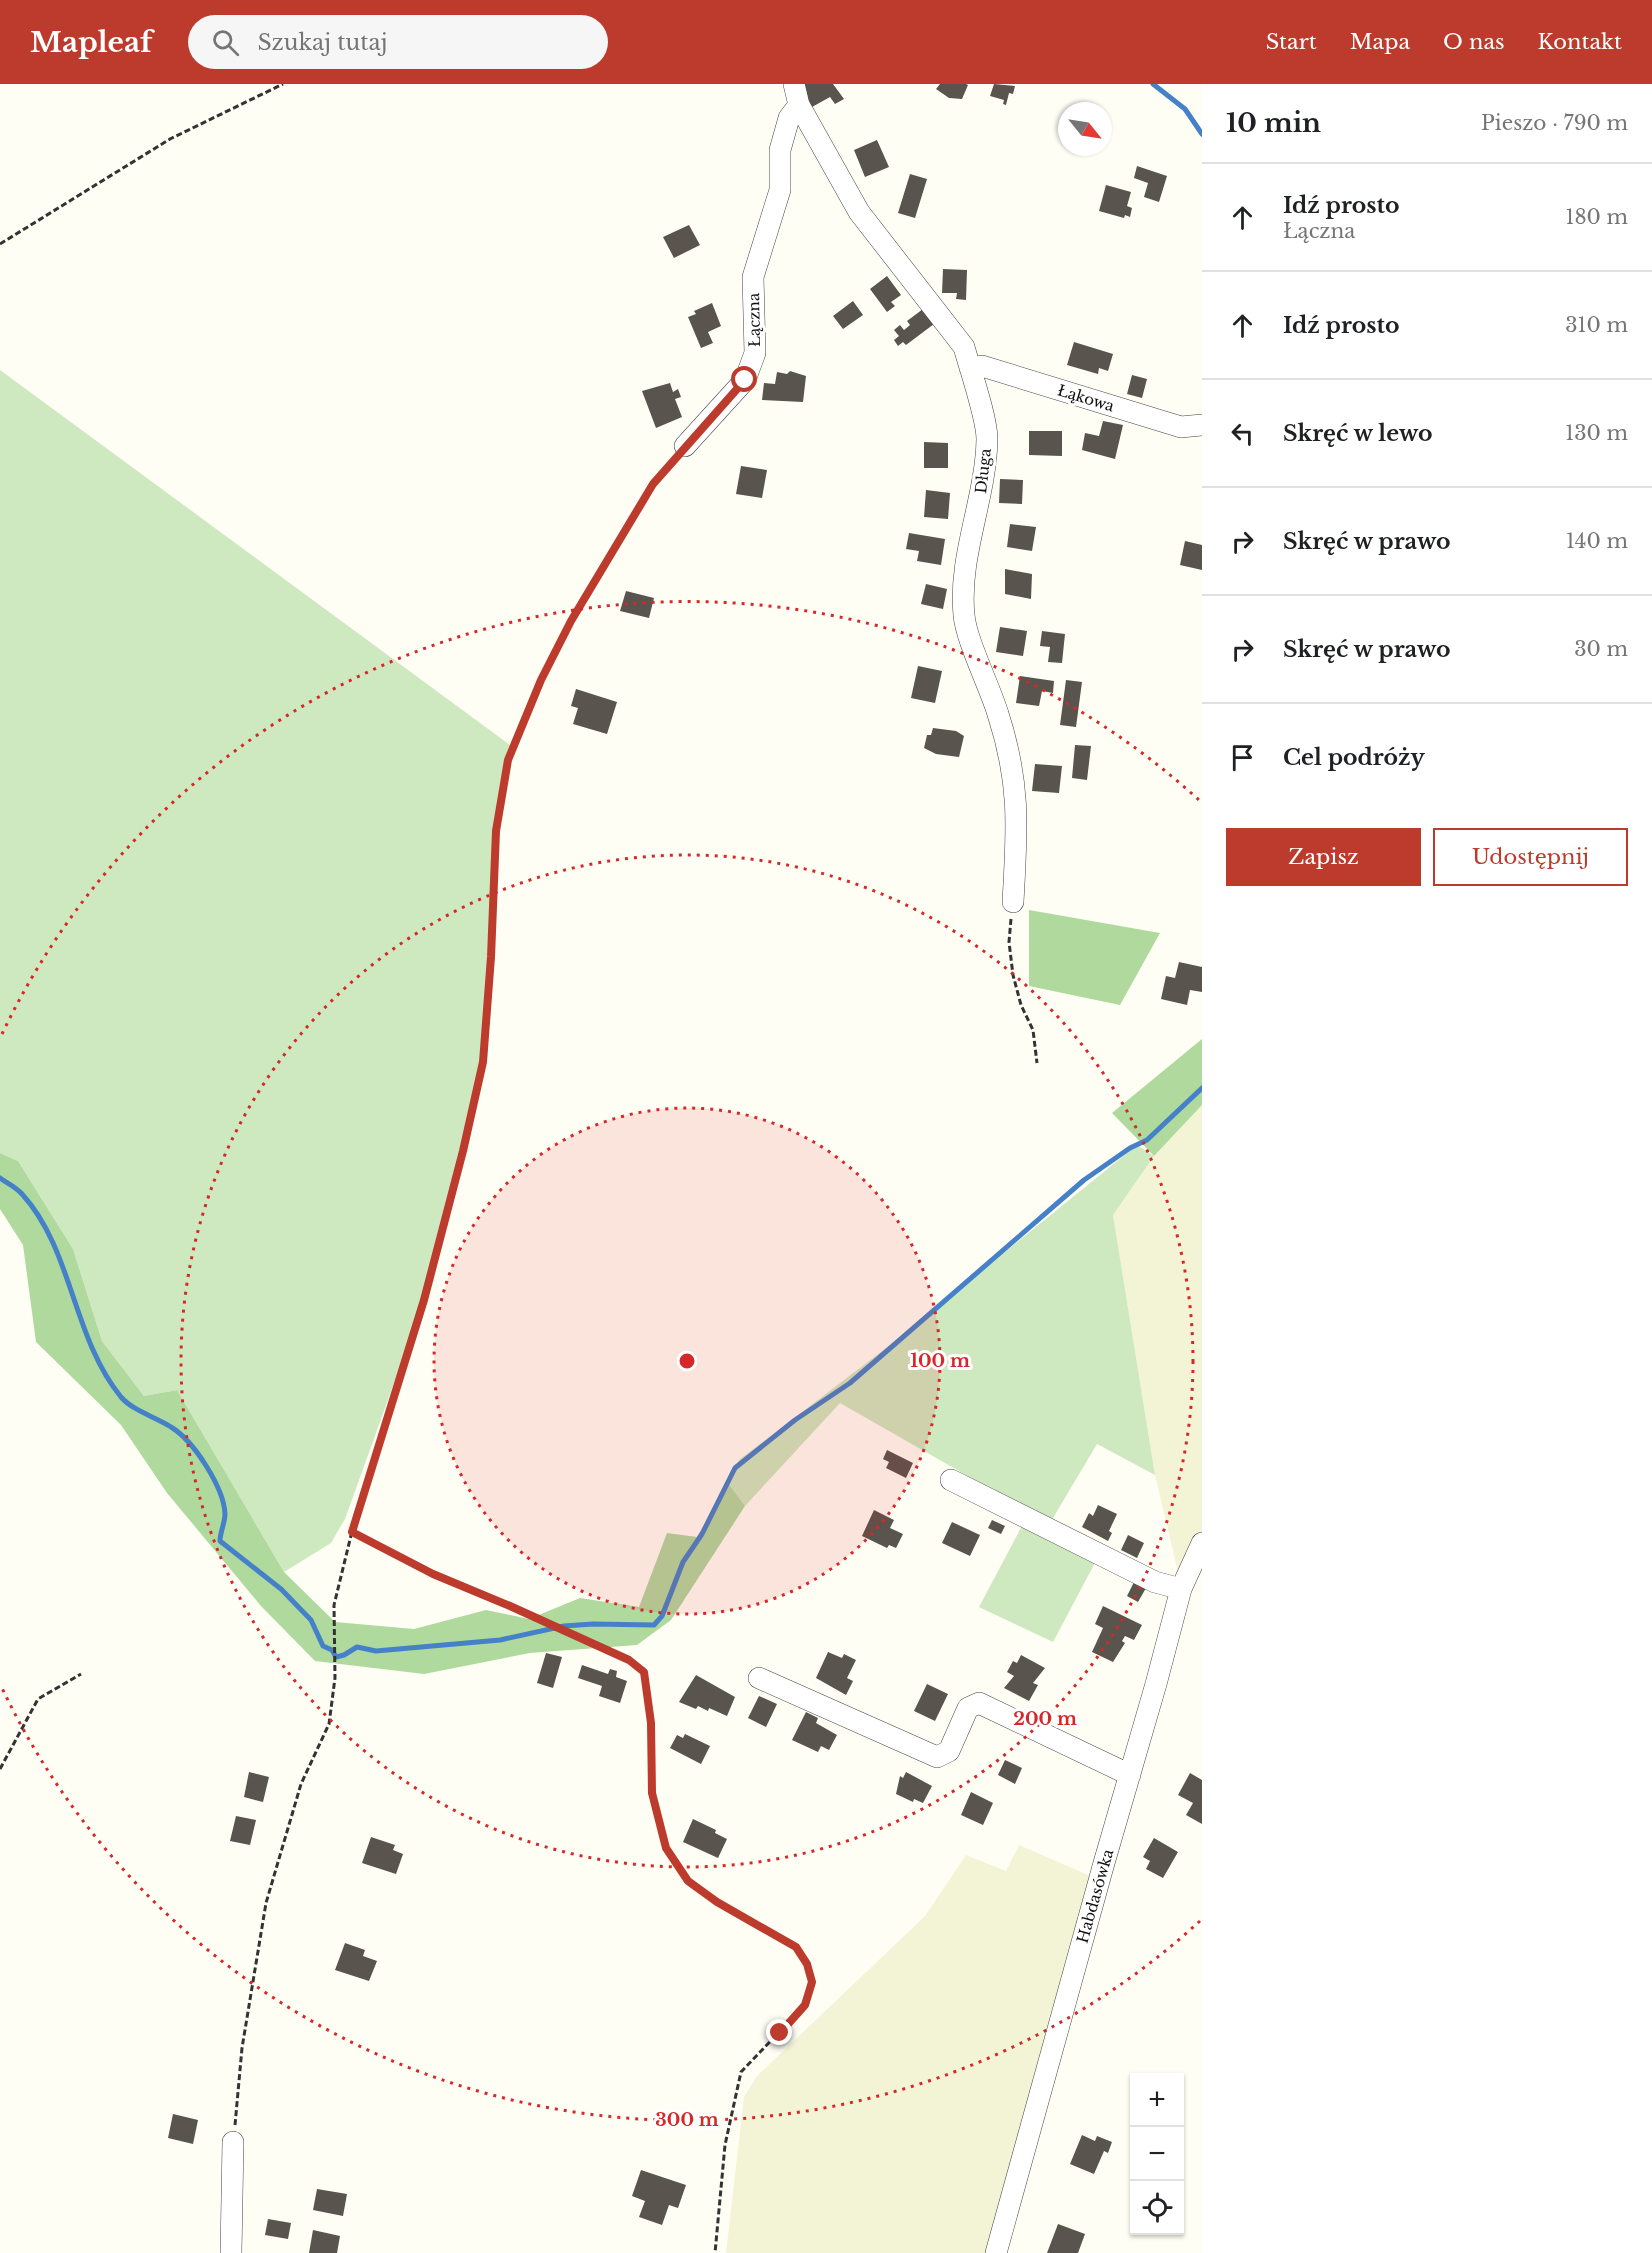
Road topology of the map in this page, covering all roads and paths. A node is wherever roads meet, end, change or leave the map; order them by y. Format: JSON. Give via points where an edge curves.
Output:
{"nodes":[{"id":1,"x":283,"y":84,"type":"edge"},
{"id":2,"x":794,"y":84,"type":"edge"},
{"id":3,"x":799,"y":105,"type":"junction"},
{"id":4,"x":0,"y":244,"type":"edge"},
{"id":5,"x":970,"y":368,"type":"junction"},
{"id":6,"x":1202,"y":425,"type":"edge"},
{"id":7,"x":685,"y":446,"type":"joint"},
{"id":8,"x":1012,"y":902,"type":"joint"},
{"id":9,"x":1037,"y":1063,"type":"dead end"},
{"id":10,"x":951,"y":1480,"type":"dead end"},
{"id":11,"x":352,"y":1532,"type":"junction"},
{"id":12,"x":1202,"y":1543,"type":"edge"},
{"id":13,"x":1181,"y":1589,"type":"junction"},
{"id":14,"x":81,"y":1674,"type":"dead end"},
{"id":15,"x":759,"y":1678,"type":"dead end"},
{"id":16,"x":0,"y":1769,"type":"edge"},
{"id":17,"x":1130,"y":1775,"type":"junction"},
{"id":18,"x":233,"y":2142,"type":"joint"},
{"id":19,"x":231,"y":2253,"type":"edge"},
{"id":20,"x":715,"y":2253,"type":"edge"},
{"id":21,"x":996,"y":2253,"type":"edge"}],
"edges":[{"from":1,"to":4,"type":"path","via":[[170,139]]},
{"from":2,"to":3,"type":"street","name":"Długa"},
{"from":3,"to":5,"type":"street","name":"Długa","via":[[859,212],[964,347]]},
{"from":3,"to":7,"type":"street","name":"Łączna","via":[[789,118],[780,150],[780,190],[753,277],[755,353],[745,380]]},
{"from":5,"to":6,"type":"street","name":"Łąkowa","via":[[982,366],[1181,427]]},
{"from":5,"to":8,"type":"street","name":"Długa","via":[[987,438],[980,506],[963,581],[964,618],[1013,768],[1018,819]]},
{"from":7,"to":11,"type":"path","via":[[653,484],[571,621],[508,760],[496,831],[483,1062],[424,1300]]},
{"from":8,"to":9,"type":"path","via":[[1013,975],[1033,1030]]},
{"from":10,"to":13,"type":"street","via":[[1155,1582]]},
{"from":11,"to":18,"type":"path","via":[[334,1605],[335,1678],[329,1724],[301,1784],[266,1904],[242,2048]]},
{"from":11,"to":20,"type":"path","via":[[433,1574],[629,1660],[644,1672],[651,1723],[652,1793],[666,1848],[688,1881],[796,1947],[807,1964],[812,1982],[805,2005],[741,2072],[724,2145]]},
{"from":12,"to":13,"type":"street","name":"Habdasówka"},
{"from":13,"to":17,"type":"street","name":"Habdasówka"},
{"from":14,"to":16,"type":"path","via":[[38,1699]]},
{"from":15,"to":17,"type":"street","via":[[937,1757],[949,1751],[968,1708],[979,1703]]},
{"from":17,"to":21,"type":"street","name":"Habdasówka"},
{"from":18,"to":19,"type":"street"}]}
